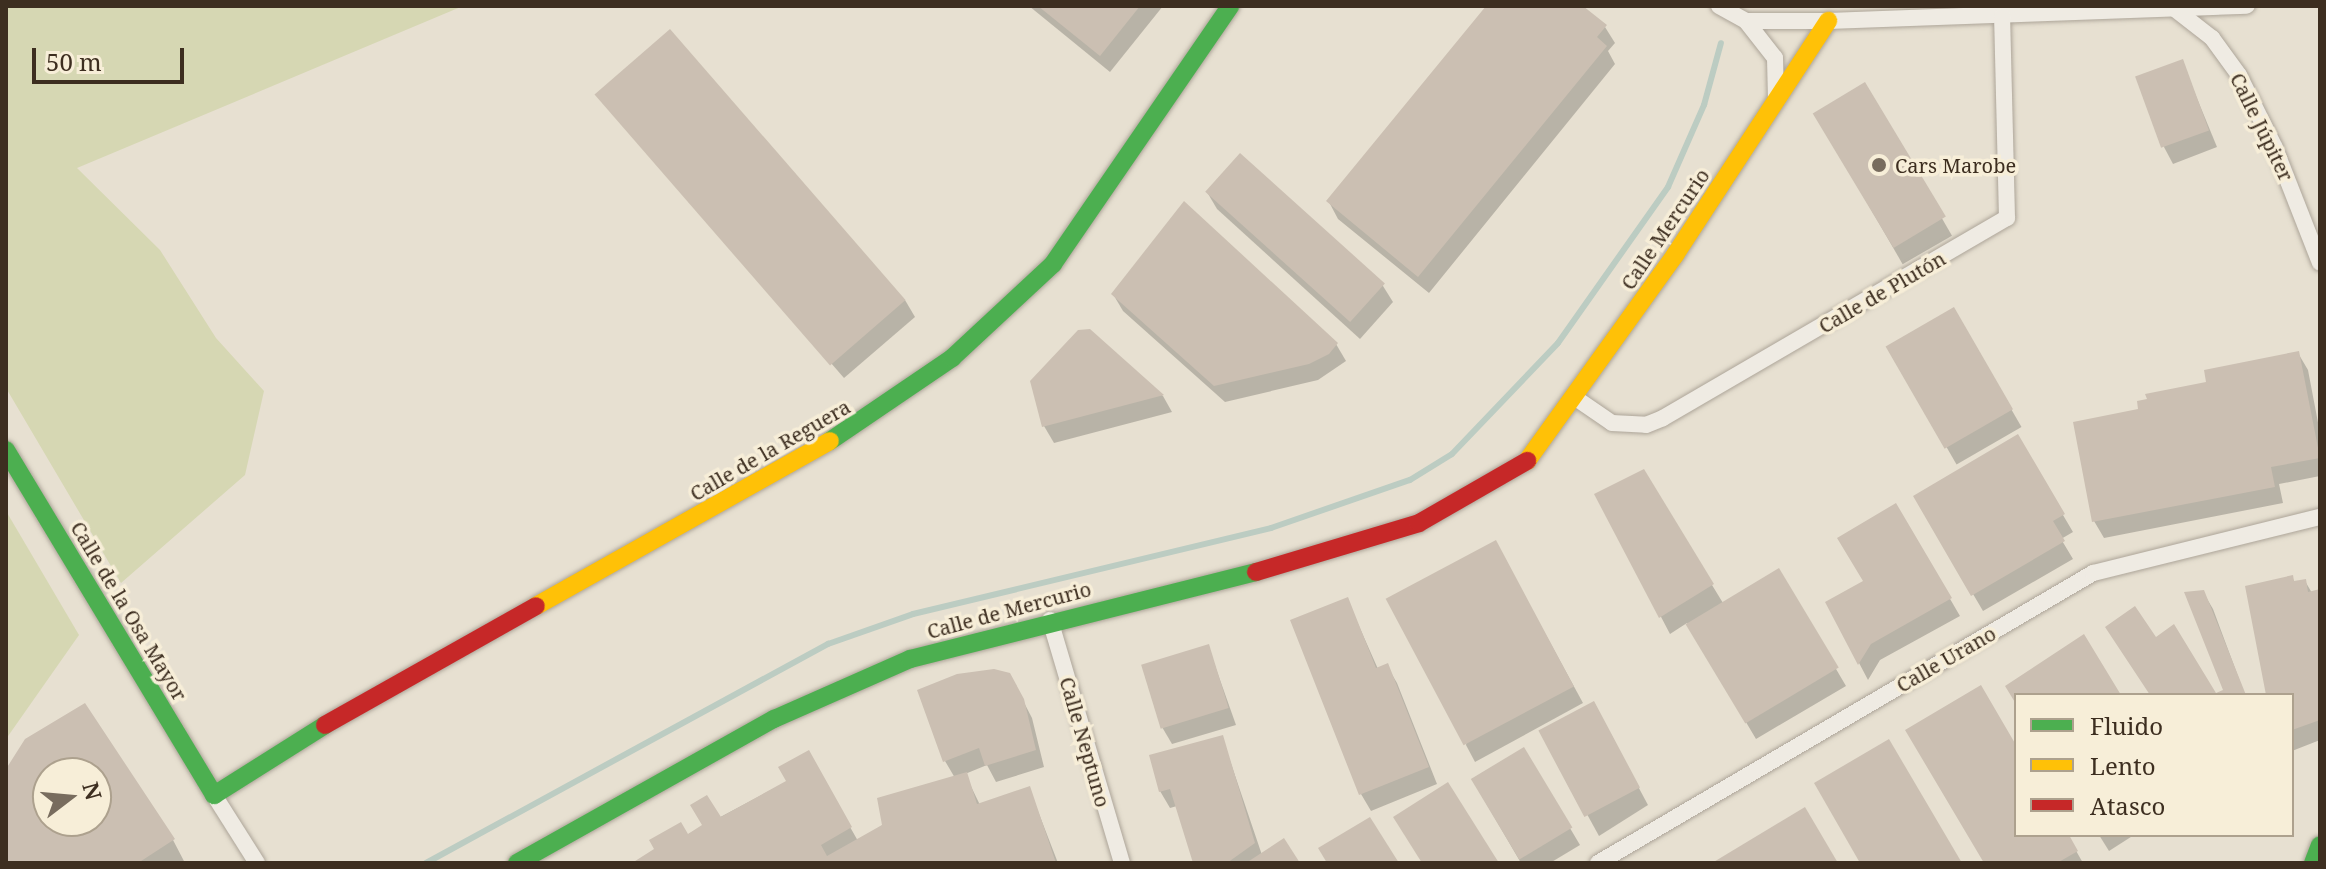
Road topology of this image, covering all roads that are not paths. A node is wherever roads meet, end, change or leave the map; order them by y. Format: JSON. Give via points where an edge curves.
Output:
{"nodes":[{"id":1,"x":1230,"y":6,"type":"edge"},
{"id":2,"x":1719,"y":6,"type":"edge"},
{"id":3,"x":2247,"y":6,"type":"edge"},
{"id":4,"x":2176,"y":10,"type":"junction"},
{"id":5,"x":2002,"y":16,"type":"junction"},
{"id":6,"x":1746,"y":21,"type":"junction"},
{"id":7,"x":1828,"y":21,"type":"junction"},
{"id":8,"x":1776,"y":100,"type":"junction"},
{"id":9,"x":2320,"y":263,"type":"edge"},
{"id":10,"x":1577,"y":399,"type":"junction"},
{"id":11,"x":6,"y":450,"type":"edge"},
{"id":12,"x":1534,"y":457,"type":"joint"},
{"id":13,"x":2320,"y":517,"type":"edge"},
{"id":14,"x":1050,"y":620,"type":"junction"},
{"id":15,"x":214,"y":795,"type":"junction"},
{"id":16,"x":2320,"y":845,"type":"edge"},
{"id":17,"x":257,"y":863,"type":"edge"},
{"id":18,"x":517,"y":863,"type":"edge"},
{"id":19,"x":1122,"y":863,"type":"edge"},
{"id":20,"x":1598,"y":863,"type":"edge"},
{"id":21,"x":2313,"y":863,"type":"edge"}],
"edges":[{"from":1,"to":15,"type":"street","name":"Calle de la Reguera","via":[[1053,264],[952,358],[866,421],[330,722]]},
{"from":2,"to":6,"type":"street"},
{"from":3,"to":4,"type":"street"},
{"from":4,"to":5,"type":"street"},
{"from":4,"to":9,"type":"street","name":"Calle Júpiter","via":[[2212,38],[2239,75],[2275,148]]},
{"from":5,"to":7,"type":"street"},
{"from":5,"to":10,"type":"street","name":"Calle de Plutón","via":[[2007,218],[1663,418],[1646,425],[1612,423]]},
{"from":6,"to":7,"type":"street"},
{"from":6,"to":8,"type":"street","via":[[1775,58]]},
{"from":7,"to":8,"type":"street","name":"Calle Mercurio"},
{"from":8,"to":10,"type":"street","name":"Calle Mercurio"},
{"from":10,"to":12,"type":"street","name":"Calle Mercurio"},
{"from":11,"to":15,"type":"street","name":"Calle de la Osa Mayor"},
{"from":12,"to":14,"type":"street","name":"Calle de Mercurio","via":[[1419,523],[1332,553]]},
{"from":13,"to":20,"type":"street","name":"Calle Urano","via":[[2093,573]]},
{"from":14,"to":18,"type":"street","name":"Calle de Mercurio","via":[[910,659],[842,686]]},
{"from":14,"to":19,"type":"street","name":"Calle Neptuno"},
{"from":15,"to":17,"type":"street"},
{"from":16,"to":21,"type":"street"}]}
